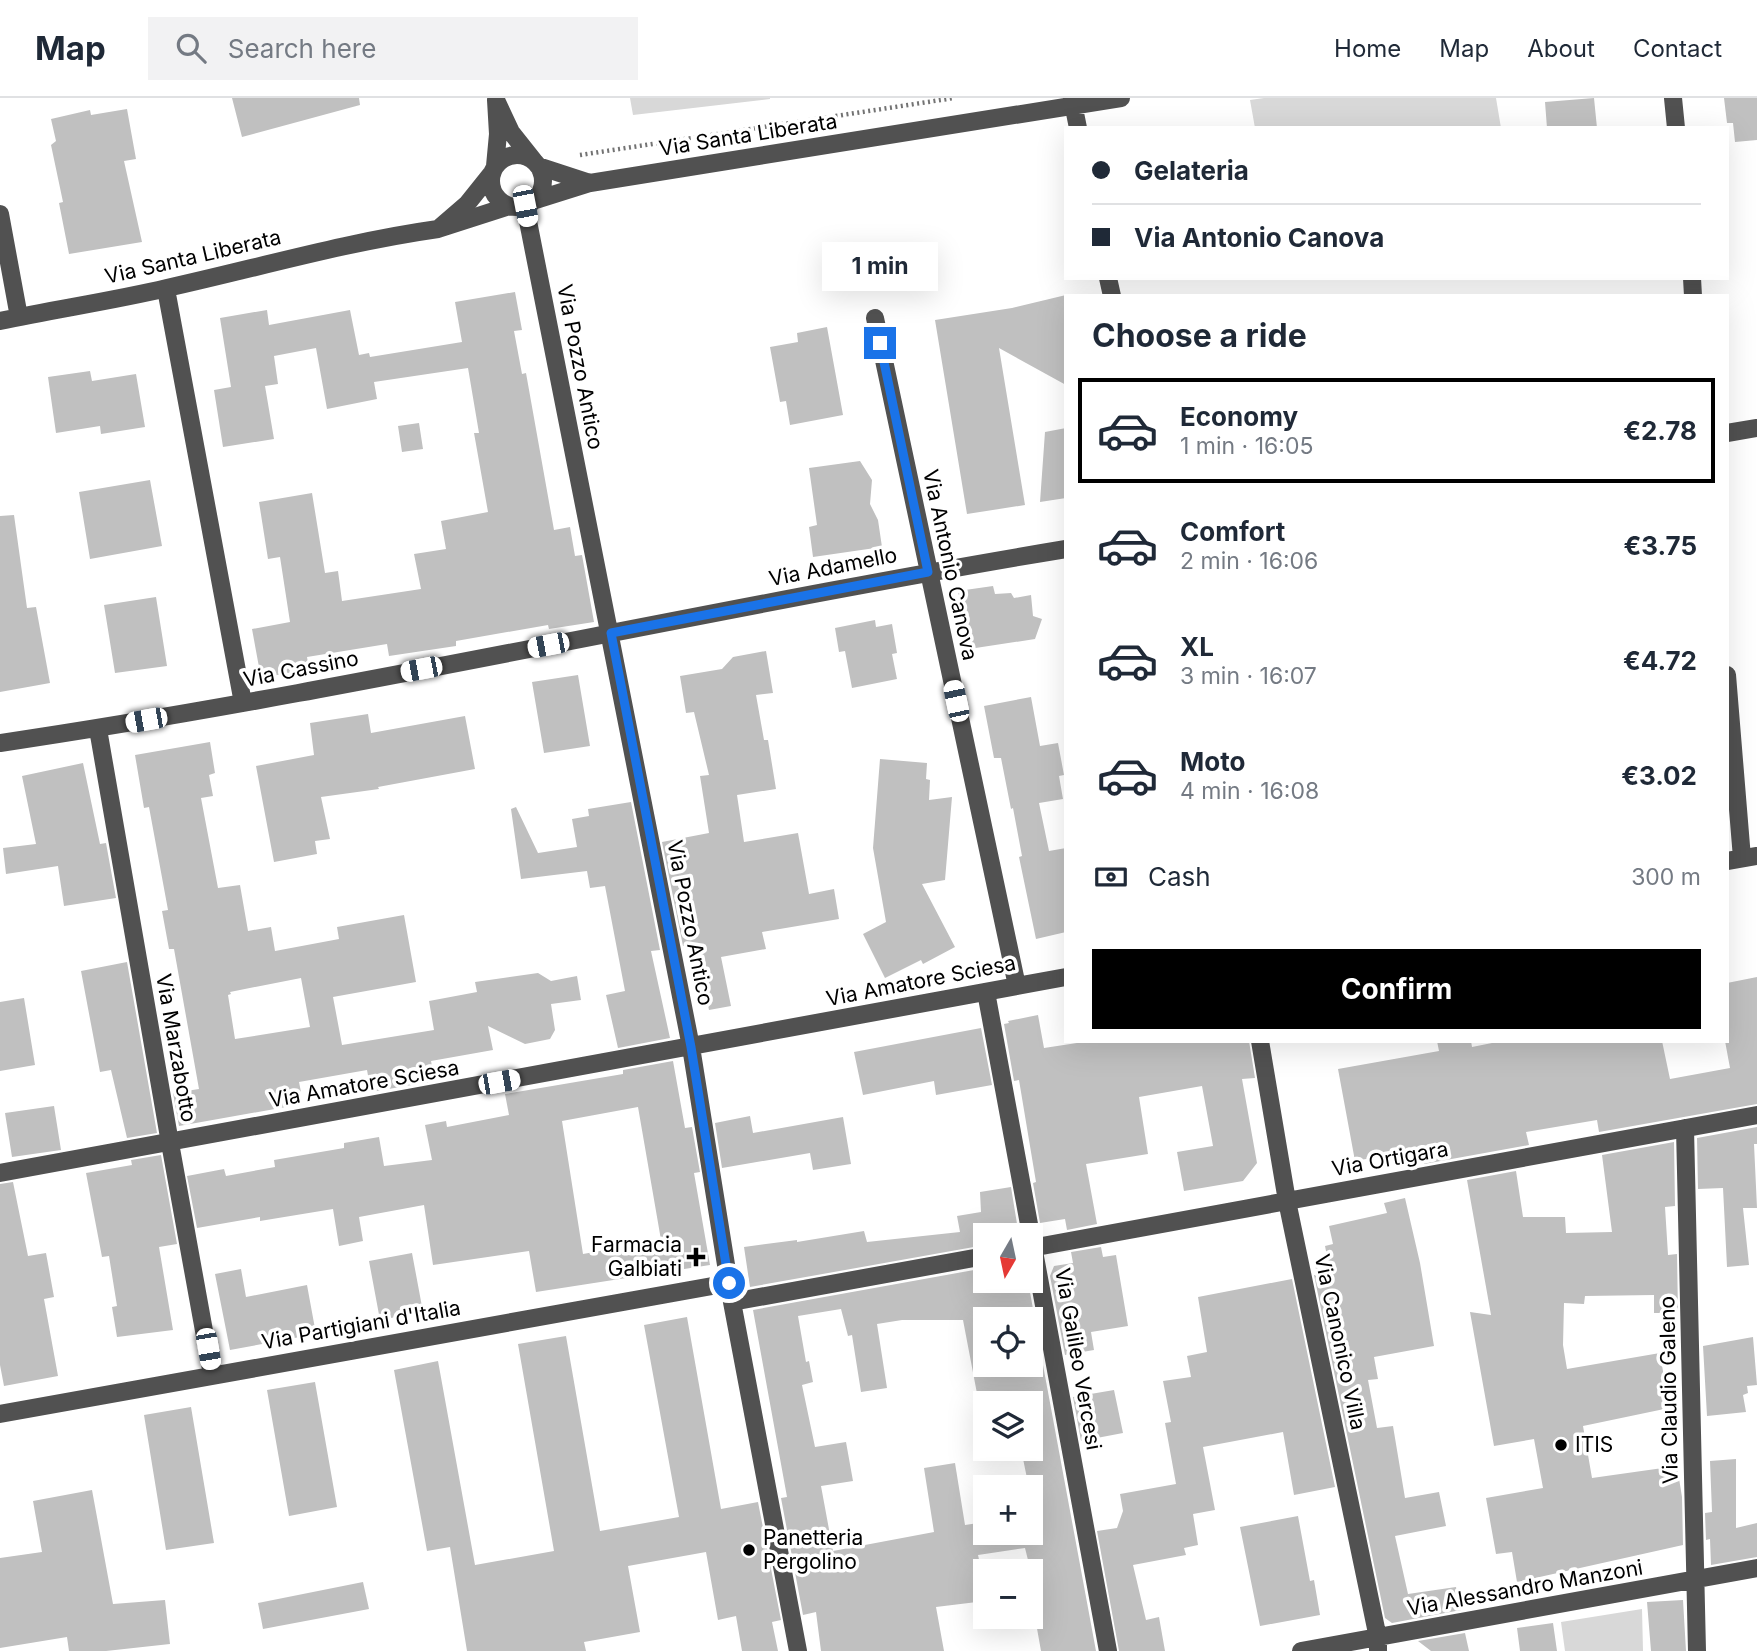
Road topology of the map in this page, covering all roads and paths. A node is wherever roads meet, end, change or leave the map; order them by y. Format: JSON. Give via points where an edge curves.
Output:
{"nodes":[{"id":1,"x":954,"y":98,"type":"edge"},
{"id":2,"x":1121,"y":98,"type":"edge"},
{"id":3,"x":1673,"y":98,"type":"edge"},
{"id":4,"x":496,"y":99,"type":"edge"},
{"id":5,"x":1072,"y":102,"type":"edge"},
{"id":6,"x":1078,"y":126,"type":"edge"},
{"id":7,"x":1676,"y":126,"type":"edge"},
{"id":8,"x":567,"y":157,"type":"dead end"},
{"id":9,"x":536,"y":163,"type":"junction"},
{"id":10,"x":493,"y":170,"type":"junction"},
{"id":11,"x":590,"y":183,"type":"junction"},
{"id":12,"x":523,"y":204,"type":"junction"},
{"id":13,"x":0,"y":214,"type":"edge"},
{"id":14,"x":438,"y":229,"type":"junction"},
{"id":15,"x":166,"y":289,"type":"junction"},
{"id":16,"x":19,"y":317,"type":"junction"},
{"id":17,"x":875,"y":318,"type":"dead end"},
{"id":18,"x":0,"y":321,"type":"edge"},
{"id":19,"x":1757,"y":428,"type":"edge"},
{"id":20,"x":1729,"y":433,"type":"edge"},
{"id":21,"x":1064,"y":549,"type":"edge"},
{"id":22,"x":928,"y":572,"type":"junction"},
{"id":23,"x":611,"y":633,"type":"junction"},
{"id":24,"x":1729,"y":700,"type":"edge"},
{"id":25,"x":243,"y":703,"type":"junction"},
{"id":26,"x":98,"y":729,"type":"junction"},
{"id":27,"x":0,"y":743,"type":"edge"},
{"id":28,"x":1742,"y":858,"type":"edge"},
{"id":29,"x":1064,"y":977,"type":"edge"},
{"id":30,"x":1017,"y":986,"type":"junction"},
{"id":31,"x":986,"y":992,"type":"junction"},
{"id":32,"x":1259,"y":1043,"type":"edge"},
{"id":33,"x":691,"y":1047,"type":"junction"},
{"id":34,"x":1757,"y":1115,"type":"edge"},
{"id":35,"x":1685,"y":1128,"type":"junction"},
{"id":36,"x":170,"y":1143,"type":"junction"},
{"id":37,"x":0,"y":1173,"type":"edge"},
{"id":38,"x":1287,"y":1201,"type":"junction"},
{"id":39,"x":1028,"y":1223,"type":"edge"},
{"id":40,"x":1043,"y":1246,"type":"edge"},
{"id":41,"x":973,"y":1258,"type":"edge"},
{"id":42,"x":729,"y":1283,"type":"junction"},
{"id":43,"x":1041,"y":1293,"type":"edge"},
{"id":44,"x":732,"y":1302,"type":"junction"},
{"id":45,"x":212,"y":1375,"type":"junction"},
{"id":46,"x":0,"y":1414,"type":"edge"},
{"id":47,"x":1757,"y":1568,"type":"edge"},
{"id":48,"x":1696,"y":1579,"type":"junction"},
{"id":49,"x":1378,"y":1644,"type":"edge"},
{"id":50,"x":798,"y":1651,"type":"edge"},
{"id":51,"x":1108,"y":1651,"type":"edge"},
{"id":52,"x":1301,"y":1651,"type":"edge"},
{"id":53,"x":1697,"y":1651,"type":"edge"}],
"edges":[{"from":1,"to":8,"type":"path"},
{"from":2,"to":5,"type":"street","name":"Via Santa Liberata"},
{"from":3,"to":7,"type":"street"},
{"from":4,"to":9,"type":"street","via":[[511,132]]},
{"from":4,"to":10,"type":"street"},
{"from":5,"to":6,"type":"street"},
{"from":5,"to":11,"type":"street","name":"Via Santa Liberata"},
{"from":9,"to":10,"type":"street","via":[[518,155],[501,160]]},
{"from":9,"to":11,"type":"street","name":"Via Santa Liberata"},
{"from":9,"to":12,"type":"street","via":[[543,184]]},
{"from":10,"to":12,"type":"street","via":[[493,192],[498,200]]},
{"from":10,"to":14,"type":"street","name":"Via Santa Liberata","via":[[467,204]]},
{"from":11,"to":12,"type":"street","name":"Via Santa Liberata"},
{"from":12,"to":14,"type":"street","name":"Via Santa Liberata"},
{"from":12,"to":23,"type":"street","name":"Via Pozzo Antico"},
{"from":13,"to":16,"type":"street"},
{"from":14,"to":15,"type":"street","name":"Via Santa Liberata"},
{"from":15,"to":16,"type":"street","name":"Via Santa Liberata"},
{"from":15,"to":25,"type":"street"},
{"from":16,"to":18,"type":"street","name":"Via Santa Liberata"},
{"from":17,"to":22,"type":"street","name":"Via Antonio Canova"},
{"from":19,"to":20,"type":"street"},
{"from":21,"to":22,"type":"street","name":"Via Adamello"},
{"from":22,"to":23,"type":"street","name":"Via Adamello"},
{"from":22,"to":30,"type":"street","name":"Via Antonio Canova"},
{"from":23,"to":25,"type":"street","name":"Via Cassino"},
{"from":23,"to":33,"type":"street","name":"Via Pozzo Antico"},
{"from":24,"to":28,"type":"street"},
{"from":25,"to":26,"type":"street","name":"Via Cassino"},
{"from":26,"to":27,"type":"street","name":"Via Cassino"},
{"from":26,"to":36,"type":"street","name":"Via Marzabotto"},
{"from":29,"to":30,"type":"street","name":"Via Amatore Sciesa"},
{"from":30,"to":31,"type":"street","name":"Via Amatore Sciesa"},
{"from":31,"to":33,"type":"street","name":"Via Amatore Sciesa"},
{"from":31,"to":39,"type":"street","name":"Via Galileo Vercesi"},
{"from":32,"to":38,"type":"street","name":"Via Canonico Villa"},
{"from":33,"to":36,"type":"street","name":"Via Amatore Sciesa"},
{"from":33,"to":42,"type":"street","name":"Via Pozzo Antico"},
{"from":34,"to":35,"type":"street","name":"Via Ortigara"},
{"from":35,"to":38,"type":"street","name":"Via Ortigara"},
{"from":35,"to":48,"type":"street","name":"Via Claudio Galeno"},
{"from":36,"to":37,"type":"street","name":"Via Amatore Sciesa"},
{"from":36,"to":45,"type":"street","name":"Via Marzabotto"},
{"from":38,"to":40,"type":"street","name":"Via Ortigara"},
{"from":38,"to":49,"type":"street","name":"Via Canonico Villa"},
{"from":41,"to":44,"type":"street"},
{"from":42,"to":44,"type":"street","name":"Via Pozzo Antico"},
{"from":42,"to":45,"type":"street","name":"Via Partigiani d'Italia"},
{"from":43,"to":51,"type":"street","name":"Via Galileo Vercesi"},
{"from":44,"to":50,"type":"street","name":"Via Pozzo Antico"},
{"from":45,"to":46,"type":"street","name":"Via Partigiani d'Italia"},
{"from":47,"to":48,"type":"street","name":"Via Alessandro Manzoni"},
{"from":48,"to":49,"type":"street","name":"Via Alessandro Manzoni"},
{"from":48,"to":53,"type":"street","name":"Via Claudio Galeno"},
{"from":49,"to":52,"type":"street","name":"Via Alessandro Manzoni"}]}
